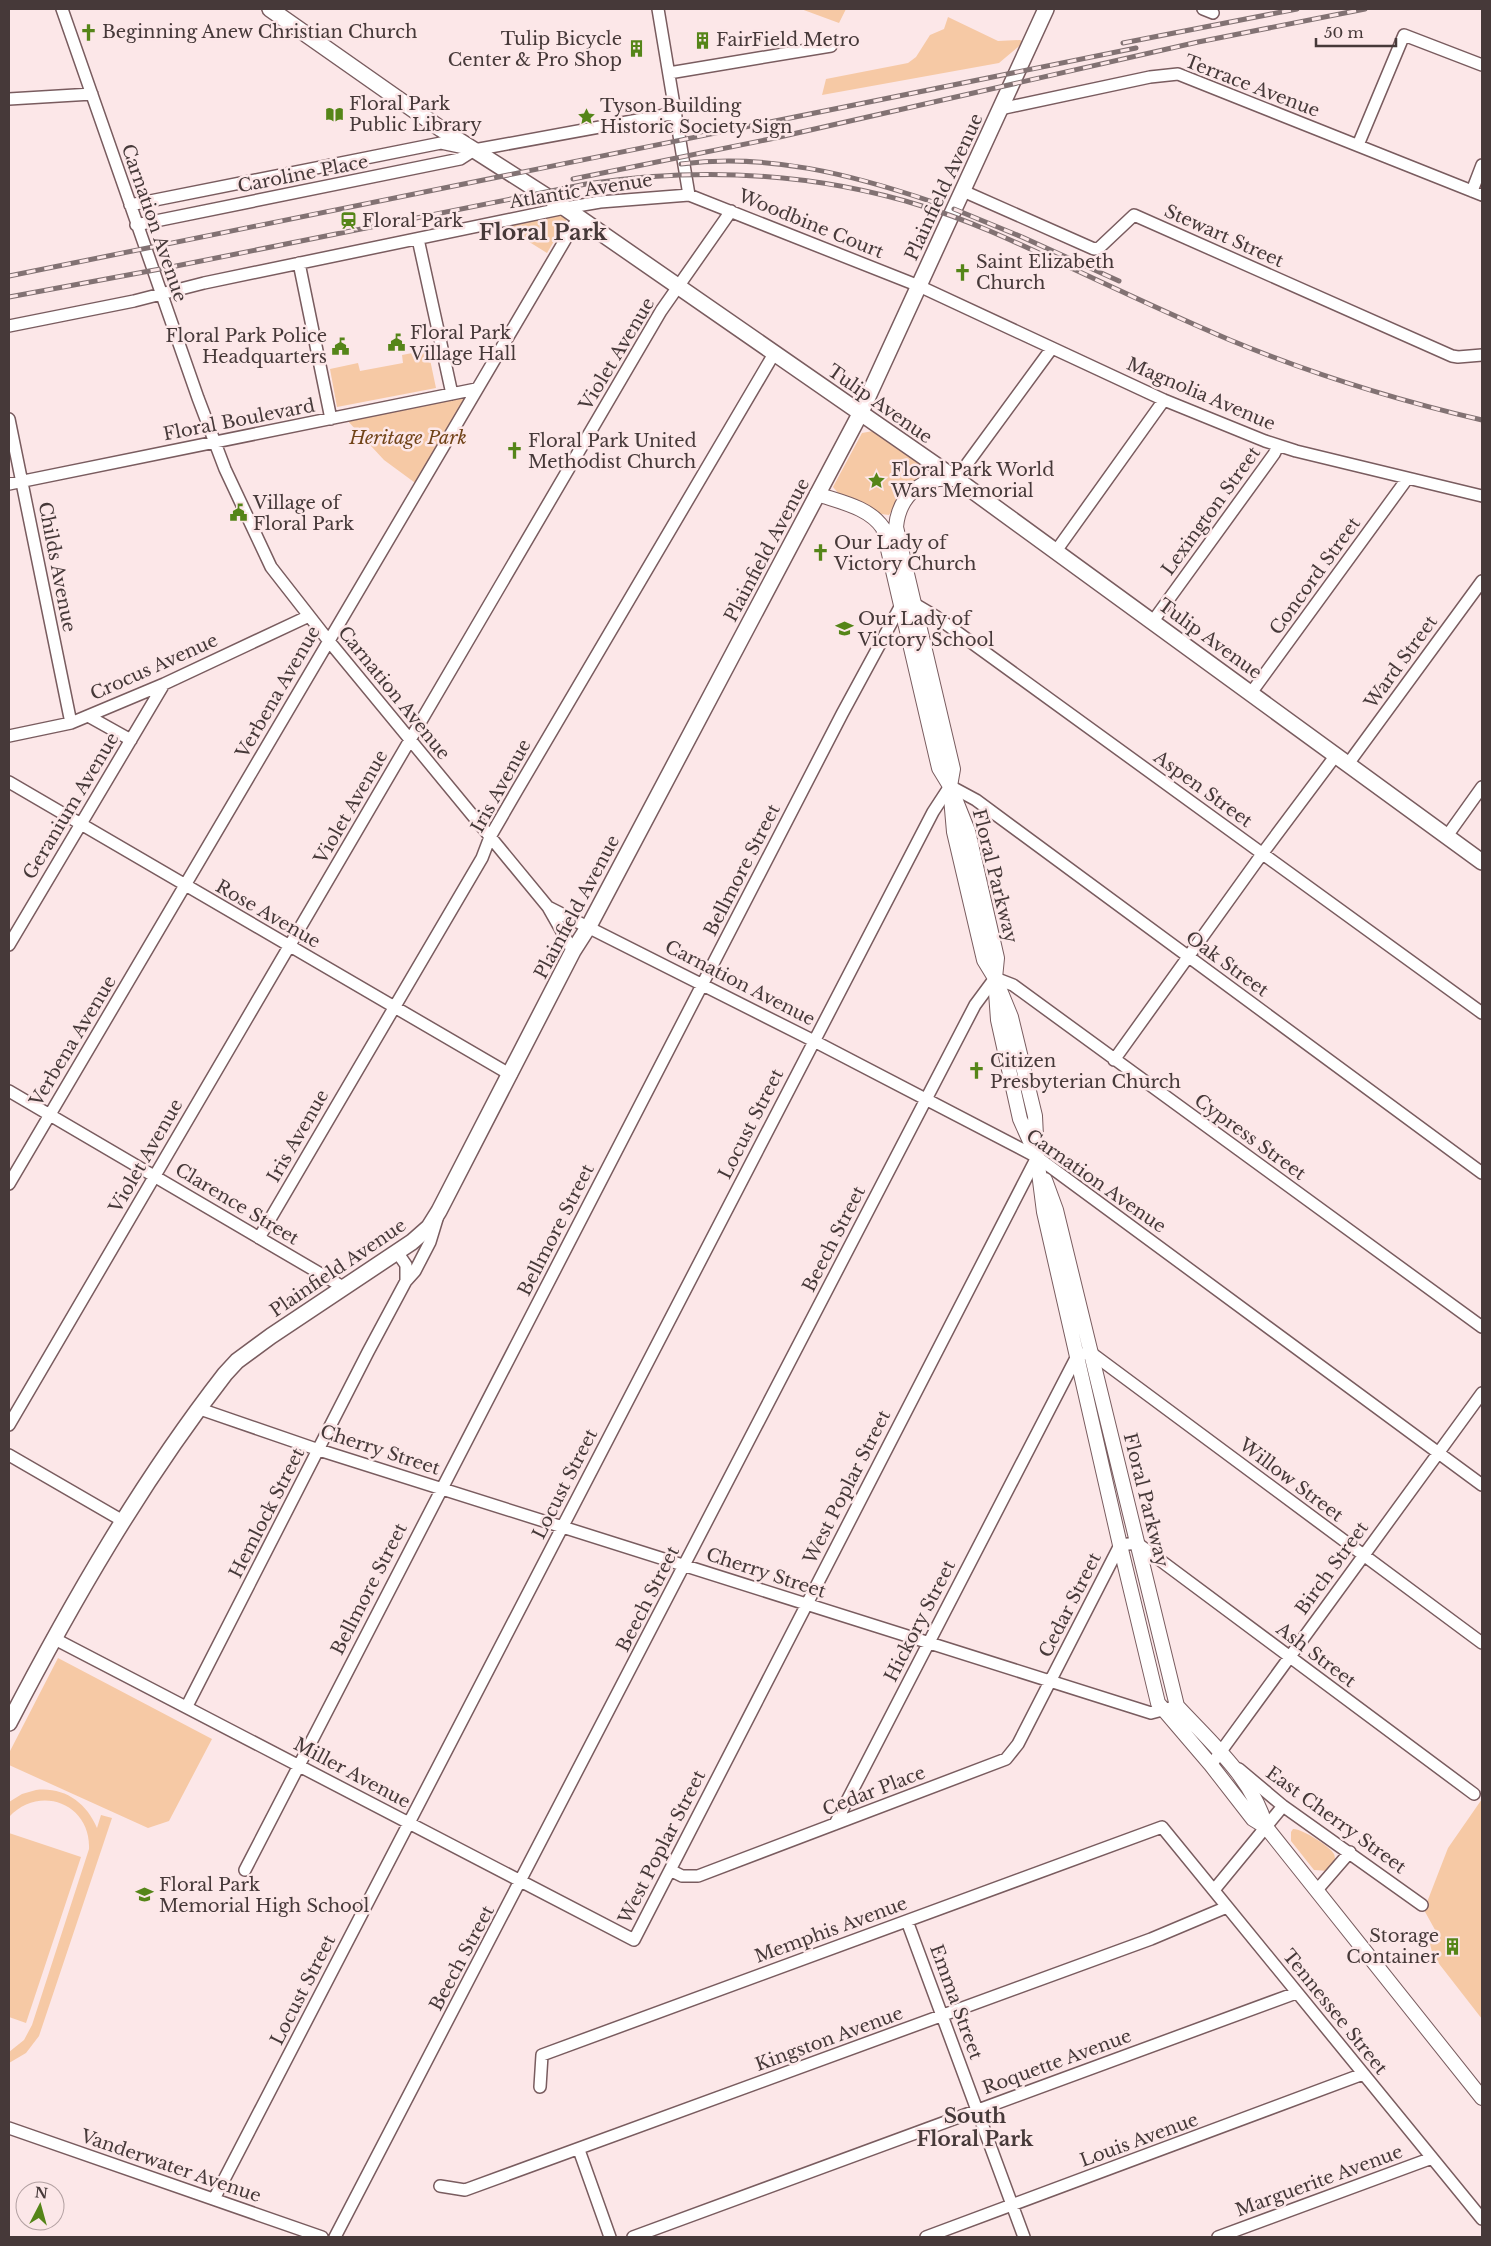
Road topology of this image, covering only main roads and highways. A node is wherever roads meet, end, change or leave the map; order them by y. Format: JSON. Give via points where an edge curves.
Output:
{"nodes":[{"id":1,"x":270,"y":9,"type":"edge"},
{"id":2,"x":1046,"y":9,"type":"edge"},
{"id":3,"x":860,"y":414,"type":"junction"},
{"id":4,"x":1482,"y":862,"type":"edge"},
{"id":5,"x":9,"y":1723,"type":"edge"}],
"edges":[{"from":1,"to":3,"type":"main road","name":"Tulip Avenue"},
{"from":2,"to":3,"type":"main road","name":"Plainfield Avenue"},
{"from":3,"to":4,"type":"main road","name":"Tulip Avenue","via":[[1056,551]]},
{"from":3,"to":5,"type":"main road","name":"Plainfield Avenue","via":[[573,951],[439,1211],[421,1234],[237,1362],[225,1374],[123,1521],[54,1638]]}]}
